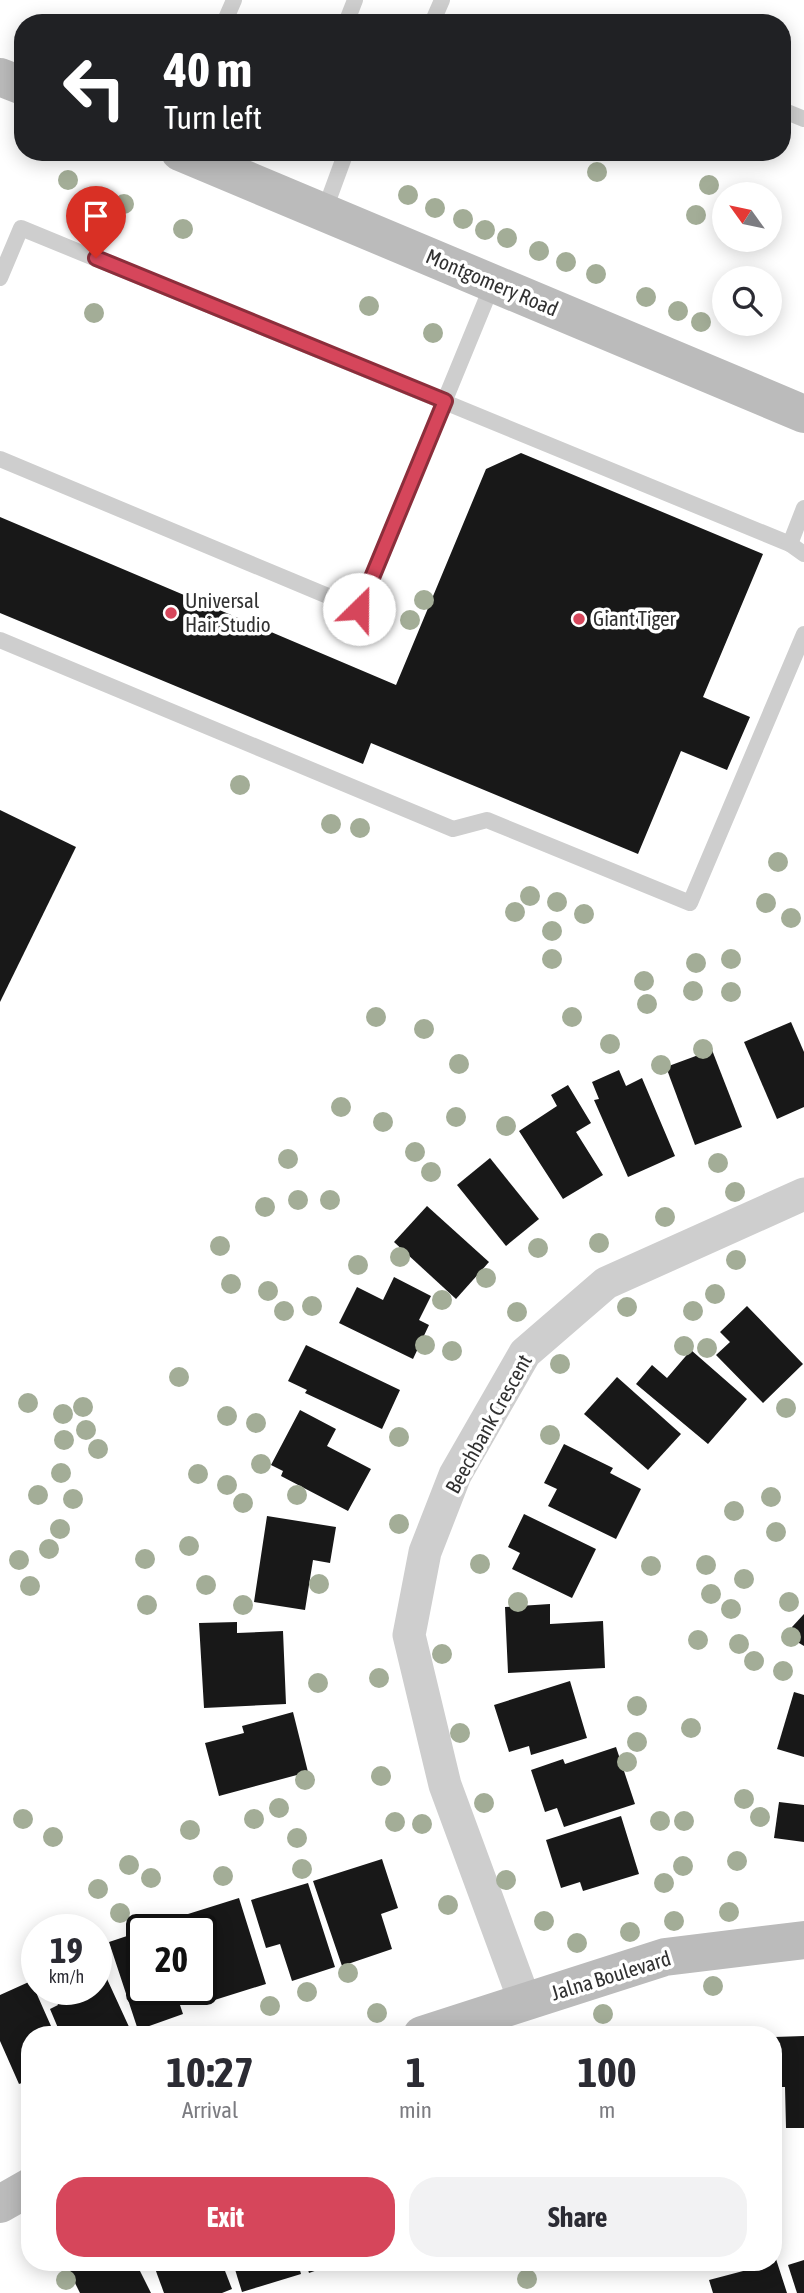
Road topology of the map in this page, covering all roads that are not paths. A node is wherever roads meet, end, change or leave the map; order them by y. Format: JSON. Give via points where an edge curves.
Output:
{"nodes":[{"id":1,"x":202,"y":161,"type":"edge"},
{"id":2,"x":343,"y":161,"type":"edge"},
{"id":3,"x":324,"y":212,"type":"junction"},
{"id":4,"x":0,"y":278,"type":"edge"},
{"id":5,"x":493,"y":284,"type":"junction"},
{"id":6,"x":445,"y":401,"type":"junction"},
{"id":7,"x":804,"y":414,"type":"edge"},
{"id":8,"x":0,"y":459,"type":"edge"},
{"id":9,"x":804,"y":508,"type":"edge"},
{"id":10,"x":790,"y":544,"type":"junction"},
{"id":11,"x":804,"y":554,"type":"edge"},
{"id":12,"x":804,"y":634,"type":"edge"},
{"id":13,"x":0,"y":640,"type":"edge"},
{"id":14,"x":804,"y":1194,"type":"edge"},
{"id":15,"x":804,"y":1940,"type":"edge"},
{"id":16,"x":524,"y":2002,"type":"junction"},
{"id":17,"x":450,"y":2026,"type":"edge"},
{"id":18,"x":21,"y":2192,"type":"edge"},
{"id":19,"x":0,"y":2204,"type":"edge"}],
"edges":[{"from":1,"to":3,"type":"street","name":"Montgomery Road"},
{"from":2,"to":3,"type":"lane"},
{"from":3,"to":5,"type":"street","name":"Montgomery Road"},
{"from":4,"to":6,"type":"lane","via":[[22,228]]},
{"from":5,"to":6,"type":"lane"},
{"from":5,"to":7,"type":"street","name":"Montgomery Road"},
{"from":6,"to":8,"type":"lane","via":[[359,609]]},
{"from":6,"to":10,"type":"lane"},
{"from":9,"to":10,"type":"lane"},
{"from":10,"to":11,"type":"lane"},
{"from":12,"to":13,"type":"lane","via":[[690,903],[487,820],[453,828]]},
{"from":14,"to":16,"type":"street","name":"Beechbank Crescent","via":[[606,1283],[526,1353],[455,1475],[425,1552],[409,1635],[445,1785]]},
{"from":15,"to":16,"type":"street","name":"Jalna Boulevard","via":[[665,1957]]},
{"from":16,"to":17,"type":"street","name":"Jalna Boulevard"},
{"from":18,"to":19,"type":"street"}]}
